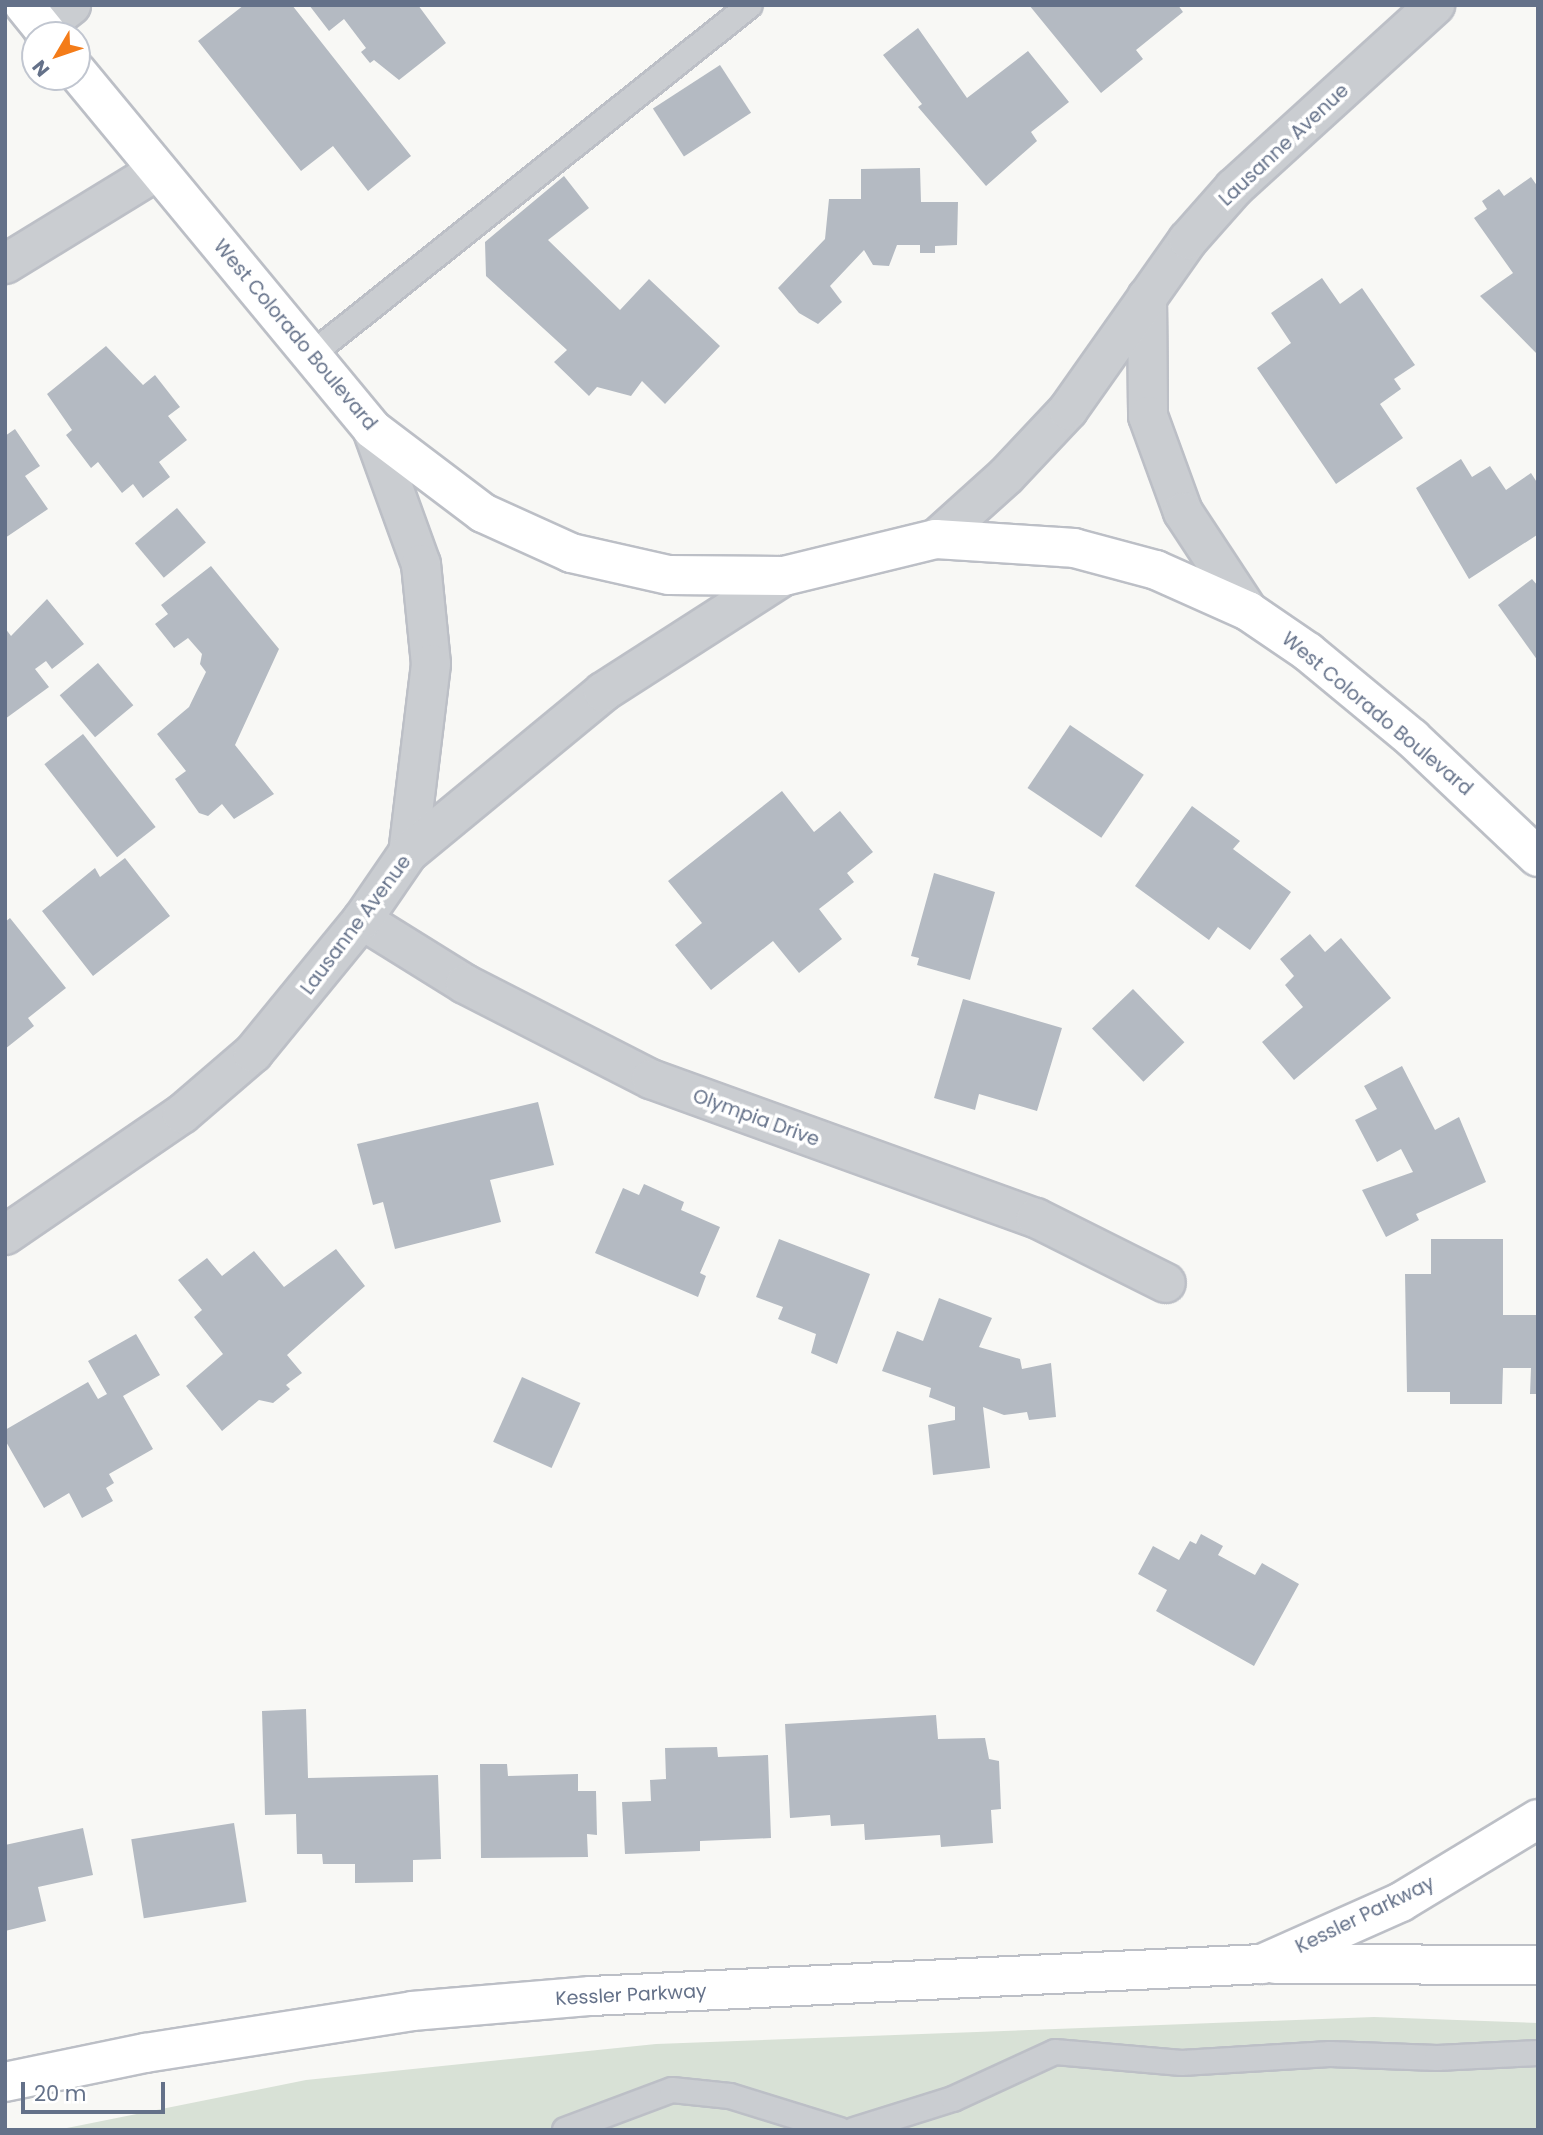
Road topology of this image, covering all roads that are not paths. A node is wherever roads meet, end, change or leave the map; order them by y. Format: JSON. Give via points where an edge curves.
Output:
{"nodes":[{"id":1,"x":750,"y":5,"type":"edge"},
{"id":2,"x":1435,"y":5,"type":"edge"},
{"id":3,"x":91,"y":90,"type":"edge"},
{"id":4,"x":155,"y":172,"type":"junction"},
{"id":5,"x":5,"y":264,"type":"edge"},
{"id":6,"x":1147,"y":297,"type":"junction"},
{"id":7,"x":311,"y":355,"type":"junction"},
{"id":8,"x":372,"y":429,"type":"junction"},
{"id":9,"x":936,"y":539,"type":"junction"},
{"id":10,"x":784,"y":576,"type":"junction"},
{"id":11,"x":1248,"y":611,"type":"junction"},
{"id":12,"x":408,"y":853,"type":"junction"},
{"id":13,"x":1538,"y":857,"type":"edge"},
{"id":14,"x":362,"y":920,"type":"junction"},
{"id":15,"x":5,"y":1236,"type":"edge"},
{"id":16,"x":1166,"y":1283,"type":"dead end"},
{"id":17,"x":1538,"y":1819,"type":"edge"},
{"id":18,"x":1262,"y":1964,"type":"junction"},
{"id":19,"x":1538,"y":1965,"type":"edge"},
{"id":20,"x":1538,"y":2053,"type":"edge"},
{"id":21,"x":5,"y":2082,"type":"edge"},
{"id":22,"x":565,"y":2130,"type":"edge"},
{"id":23,"x":840,"y":2130,"type":"edge"},
{"id":24,"x":854,"y":2130,"type":"edge"}],
"edges":[{"from":1,"to":7,"type":"lane"},
{"from":2,"to":6,"type":"street","name":"Lausanne Avenue","via":[[1234,188]]},
{"from":3,"to":4,"type":"street","name":"West Colorado Boulevard"},
{"from":4,"to":5,"type":"street"},
{"from":4,"to":7,"type":"street","name":"West Colorado Boulevard"},
{"from":6,"to":9,"type":"street","name":"Lausanne Avenue","via":[[1068,410],[1006,477]]},
{"from":6,"to":11,"type":"street","via":[[1148,416],[1183,512]]},
{"from":7,"to":8,"type":"street","name":"West Colorado Boulevard"},
{"from":8,"to":10,"type":"street","name":"West Colorado Boulevard","via":[[482,513],[571,553],[669,575]]},
{"from":8,"to":12,"type":"street","via":[[421,564],[431,664]]},
{"from":9,"to":10,"type":"street","name":"West Colorado Boulevard"},
{"from":9,"to":11,"type":"street","name":"West Colorado Boulevard","via":[[1074,548],[1157,570]]},
{"from":10,"to":12,"type":"street","name":"Lausanne Avenue","via":[[603,692]]},
{"from":11,"to":13,"type":"street","name":"West Colorado Boulevard","via":[[1308,652],[1412,738]]},
{"from":12,"to":14,"type":"street","name":"Lausanne Avenue"},
{"from":14,"to":15,"type":"street","name":"Lausanne Avenue","via":[[253,1053],[182,1114]]},
{"from":14,"to":16,"type":"street","name":"Olympia Drive","via":[[465,984],[651,1079],[1035,1218]]},
{"from":17,"to":18,"type":"street","name":"Kessler Parkway","via":[[1401,1902]]},
{"from":18,"to":19,"type":"street","name":"Kessler Parkway"},
{"from":18,"to":21,"type":"street","name":"Kessler Parkway","via":[[591,1996],[412,2011],[145,2053]]},
{"from":20,"to":24,"type":"lane","via":[[1448,2058],[1330,2054],[1182,2063],[1055,2053],[954,2099]]},
{"from":22,"to":23,"type":"lane","via":[[672,2090],[730,2096]]}]}
